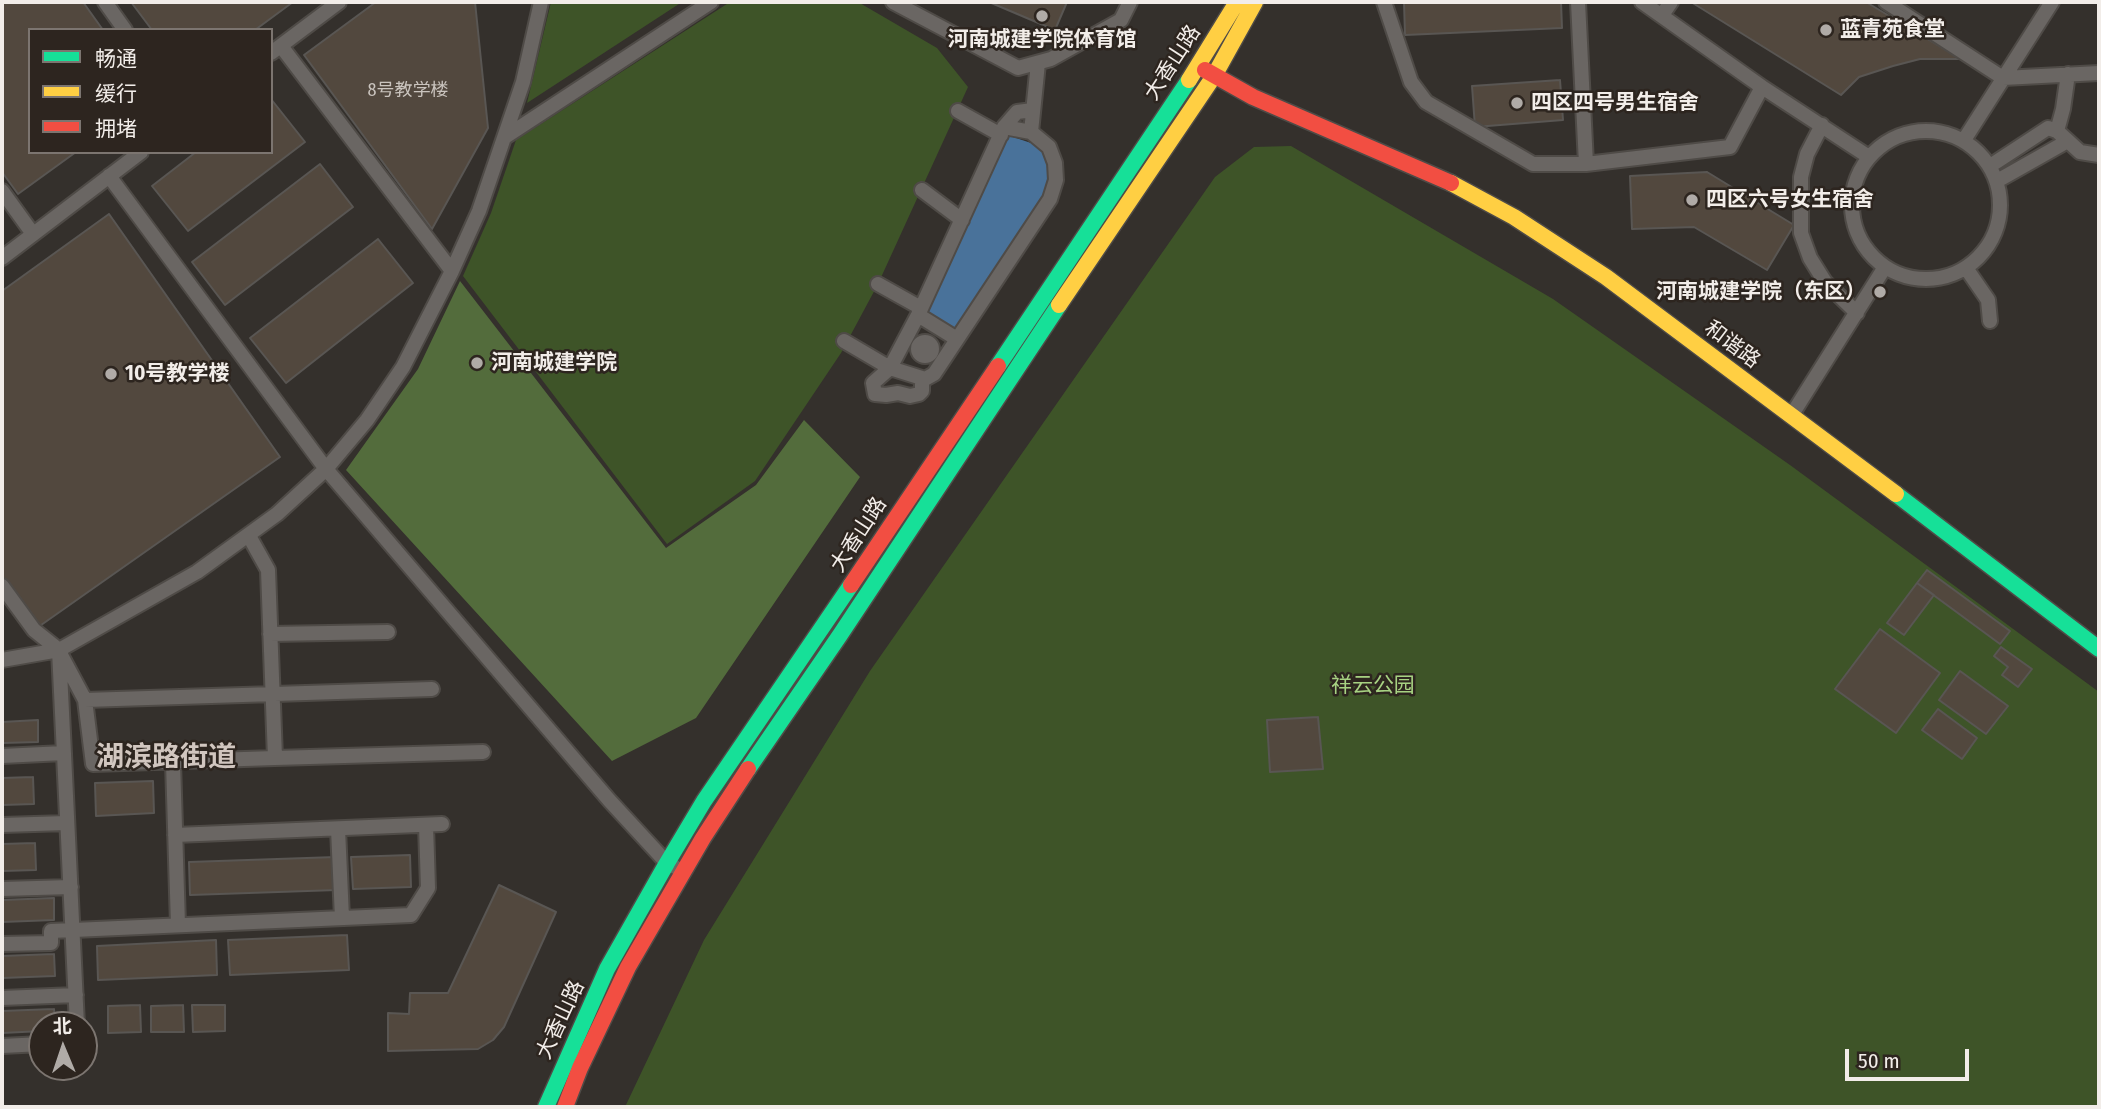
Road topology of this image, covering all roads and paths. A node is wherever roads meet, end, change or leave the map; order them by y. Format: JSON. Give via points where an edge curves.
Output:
{"nodes":[{"id":1,"x":105,"y":2,"type":"edge"},
{"id":2,"x":339,"y":2,"type":"edge"},
{"id":3,"x":541,"y":2,"type":"edge"},
{"id":4,"x":711,"y":2,"type":"edge"},
{"id":5,"x":893,"y":2,"type":"edge"},
{"id":6,"x":1130,"y":2,"type":"edge"},
{"id":7,"x":1237,"y":2,"type":"edge"},
{"id":8,"x":1255,"y":2,"type":"edge"},
{"id":9,"x":1384,"y":2,"type":"edge"},
{"id":10,"x":1578,"y":2,"type":"edge"},
{"id":11,"x":1642,"y":2,"type":"edge"},
{"id":12,"x":1671,"y":2,"type":"edge"},
{"id":13,"x":1886,"y":2,"type":"edge"},
{"id":14,"x":2052,"y":2,"type":"edge"},
{"id":15,"x":1662,"y":15,"type":"junction"},
{"id":16,"x":124,"y":28,"type":"edge"},
{"id":17,"x":276,"y":50,"type":"edge"},
{"id":18,"x":1038,"y":63,"type":"junction"},
{"id":19,"x":1199,"y":65,"type":"junction"},
{"id":20,"x":2099,"y":73,"type":"edge"},
{"id":21,"x":2068,"y":74,"type":"junction"},
{"id":22,"x":1214,"y":76,"type":"junction"},
{"id":23,"x":2003,"y":78,"type":"junction"},
{"id":24,"x":1762,"y":87,"type":"junction"},
{"id":25,"x":1033,"y":110,"type":"junction"},
{"id":26,"x":958,"y":111,"type":"dead end"},
{"id":27,"x":1822,"y":125,"type":"junction"},
{"id":28,"x":1003,"y":131,"type":"junction"},
{"id":29,"x":1031,"y":132,"type":"junction"},
{"id":30,"x":2062,"y":136,"type":"junction"},
{"id":31,"x":505,"y":137,"type":"junction"},
{"id":32,"x":1964,"y":140,"type":"junction"},
{"id":33,"x":138,"y":154,"type":"edge"},
{"id":34,"x":2099,"y":155,"type":"edge"},
{"id":35,"x":1869,"y":157,"type":"junction"},
{"id":36,"x":1586,"y":164,"type":"junction"},
{"id":37,"x":1990,"y":166,"type":"junction"},
{"id":38,"x":109,"y":176,"type":"junction"},
{"id":39,"x":1997,"y":181,"type":"junction"},
{"id":40,"x":2,"y":191,"type":"edge"},
{"id":41,"x":922,"y":191,"type":"dead end"},
{"id":42,"x":962,"y":220,"type":"junction"},
{"id":43,"x":33,"y":234,"type":"junction"},
{"id":44,"x":2,"y":258,"type":"edge"},
{"id":45,"x":1885,"y":267,"type":"junction"},
{"id":46,"x":1966,"y":268,"type":"junction"},
{"id":47,"x":452,"y":271,"type":"junction"},
{"id":48,"x":878,"y":284,"type":"dead end"},
{"id":49,"x":920,"y":312,"type":"junction"},
{"id":50,"x":1857,"y":313,"type":"junction"},
{"id":51,"x":1990,"y":321,"type":"dead end"},
{"id":52,"x":938,"y":327,"type":"junction"},
{"id":53,"x":906,"y":337,"type":"junction"},
{"id":54,"x":957,"y":339,"type":"junction"},
{"id":55,"x":844,"y":341,"type":"dead end"},
{"id":56,"x":929,"y":351,"type":"junction"},
{"id":57,"x":890,"y":368,"type":"junction"},
{"id":58,"x":916,"y":377,"type":"junction"},
{"id":59,"x":1791,"y":416,"type":"junction"},
{"id":60,"x":326,"y":470,"type":"junction"},
{"id":61,"x":249,"y":536,"type":"junction"},
{"id":62,"x":2,"y":586,"type":"edge"},
{"id":63,"x":388,"y":632,"type":"dead end"},
{"id":64,"x":270,"y":634,"type":"junction"},
{"id":65,"x":2099,"y":649,"type":"edge"},
{"id":66,"x":59,"y":650,"type":"junction"},
{"id":67,"x":2,"y":660,"type":"edge"},
{"id":68,"x":432,"y":689,"type":"dead end"},
{"id":69,"x":272,"y":694,"type":"junction"},
{"id":70,"x":85,"y":700,"type":"junction"},
{"id":71,"x":483,"y":752,"type":"dead end"},
{"id":72,"x":64,"y":753,"type":"junction"},
{"id":73,"x":2,"y":755,"type":"edge"},
{"id":74,"x":275,"y":758,"type":"junction"},
{"id":75,"x":173,"y":762,"type":"junction"},
{"id":76,"x":67,"y":823,"type":"junction"},
{"id":77,"x":442,"y":824,"type":"dead end"},
{"id":78,"x":2,"y":825,"type":"edge"},
{"id":79,"x":426,"y":825,"type":"junction"},
{"id":80,"x":338,"y":829,"type":"junction"},
{"id":81,"x":175,"y":835,"type":"junction"},
{"id":82,"x":667,"y":863,"type":"junction"},
{"id":83,"x":682,"y":871,"type":"junction"},
{"id":84,"x":71,"y":887,"type":"junction"},
{"id":85,"x":2,"y":889,"type":"edge"},
{"id":86,"x":342,"y":918,"type":"junction"},
{"id":87,"x":178,"y":925,"type":"junction"},
{"id":88,"x":72,"y":930,"type":"junction"},
{"id":89,"x":2,"y":944,"type":"edge"},
{"id":90,"x":76,"y":995,"type":"junction"},
{"id":91,"x":2,"y":998,"type":"edge"},
{"id":92,"x":77,"y":1011,"type":"edge"},
{"id":93,"x":28,"y":1045,"type":"edge"},
{"id":94,"x":2,"y":1046,"type":"edge"},
{"id":95,"x":546,"y":1107,"type":"edge"},
{"id":96,"x":565,"y":1107,"type":"edge"}],
"edges":[{"from":1,"to":16,"type":"street"},
{"from":2,"to":17,"type":"street"},
{"from":3,"to":31,"type":"street"},
{"from":4,"to":31,"type":"street"},
{"from":5,"to":18,"type":"street","via":[[1018,68]]},
{"from":6,"to":18,"type":"street","via":[[1121,20]]},
{"from":7,"to":19,"type":"main road","name":"大香山路"},
{"from":8,"to":22,"type":"main road","name":"大香山路"},
{"from":9,"to":36,"type":"street","via":[[1411,82],[1426,102],[1533,164]]},
{"from":10,"to":36,"type":"street"},
{"from":11,"to":15,"type":"street"},
{"from":12,"to":15,"type":"street"},
{"from":13,"to":23,"type":"street"},
{"from":14,"to":23,"type":"street"},
{"from":15,"to":24,"type":"street"},
{"from":17,"to":47,"type":"street"},
{"from":18,"to":25,"type":"street"},
{"from":19,"to":22,"type":"main road","name":"和谐路"},
{"from":19,"to":82,"type":"main road","name":"大香山路"},
{"from":20,"to":21,"type":"street"},
{"from":21,"to":23,"type":"street"},
{"from":21,"to":30,"type":"street"},
{"from":22,"to":59,"type":"main road","name":"和谐路","via":[[1437,175],[1514,217],[1606,277]]},
{"from":22,"to":83,"type":"main road","name":"大香山路"},
{"from":23,"to":32,"type":"street"},
{"from":24,"to":27,"type":"street"},
{"from":24,"to":36,"type":"street","via":[[1730,147]]},
{"from":25,"to":28,"type":"street","via":[[1017,112]]},
{"from":25,"to":29,"type":"street"},
{"from":26,"to":28,"type":"street"},
{"from":27,"to":35,"type":"street"},
{"from":27,"to":50,"type":"street","via":[[1801,177],[1801,233],[1825,282]]},
{"from":28,"to":29,"type":"street"},
{"from":28,"to":42,"type":"street"},
{"from":29,"to":54,"type":"street","via":[[1049,147],[1055,163],[1050,199]]},
{"from":30,"to":34,"type":"street","via":[[2080,152]]},
{"from":30,"to":37,"type":"street","via":[[2048,128]]},
{"from":30,"to":39,"type":"street"},
{"from":31,"to":47,"type":"street"},
{"from":32,"to":35,"type":"street","via":[[1920,131],[1892,139]]},
{"from":32,"to":37,"type":"street"},
{"from":33,"to":38,"type":"street"},
{"from":35,"to":45,"type":"street","via":[[1854,184],[1852,215],[1863,245]]},
{"from":37,"to":39,"type":"street"},
{"from":38,"to":43,"type":"street"},
{"from":38,"to":60,"type":"street"},
{"from":39,"to":46,"type":"street","via":[[2000,214],[1996,230],[1984,251]]},
{"from":40,"to":43,"type":"street"},
{"from":41,"to":42,"type":"street"},
{"from":42,"to":49,"type":"street"},
{"from":43,"to":44,"type":"street"},
{"from":45,"to":46,"type":"street","via":[[1916,279],[1934,279]]},
{"from":45,"to":50,"type":"street"},
{"from":46,"to":51,"type":"street","via":[[1988,300]]},
{"from":47,"to":60,"type":"street","via":[[403,367]]},
{"from":48,"to":49,"type":"street"},
{"from":49,"to":52,"type":"street"},
{"from":49,"to":53,"type":"street"},
{"from":50,"to":59,"type":"street"},
{"from":52,"to":54,"type":"street"},
{"from":52,"to":56,"type":"street"},
{"from":53,"to":56,"type":"street"},
{"from":53,"to":57,"type":"street"},
{"from":54,"to":56,"type":"street"},
{"from":55,"to":57,"type":"street"},
{"from":56,"to":58,"type":"street"},
{"from":56,"to":58,"type":"street","via":[[934,374]]},
{"from":57,"to":58,"type":"street"},
{"from":57,"to":58,"type":"street","via":[[873,383],[879,396],[919,394]]},
{"from":59,"to":65,"type":"main road","name":"和谐路"},
{"from":60,"to":61,"type":"street"},
{"from":60,"to":82,"type":"street"},
{"from":61,"to":64,"type":"street","via":[[268,570]]},
{"from":61,"to":66,"type":"street","via":[[164,592]]},
{"from":62,"to":66,"type":"street","via":[[34,630]]},
{"from":63,"to":64,"type":"street"},
{"from":64,"to":69,"type":"street"},
{"from":66,"to":67,"type":"street"},
{"from":66,"to":70,"type":"street"},
{"from":66,"to":72,"type":"street"},
{"from":68,"to":69,"type":"street"},
{"from":69,"to":70,"type":"street"},
{"from":69,"to":74,"type":"street"},
{"from":70,"to":75,"type":"street","via":[[93,764]]},
{"from":71,"to":74,"type":"street"},
{"from":72,"to":73,"type":"street"},
{"from":72,"to":76,"type":"street"},
{"from":74,"to":75,"type":"street"},
{"from":75,"to":81,"type":"street"},
{"from":76,"to":78,"type":"street"},
{"from":76,"to":84,"type":"street"},
{"from":77,"to":79,"type":"street"},
{"from":79,"to":80,"type":"street"},
{"from":79,"to":86,"type":"street","via":[[428,888],[411,915]]},
{"from":80,"to":81,"type":"street"},
{"from":80,"to":86,"type":"street"},
{"from":81,"to":87,"type":"street"},
{"from":82,"to":83,"type":"street"},
{"from":82,"to":95,"type":"main road","name":"大香山路","via":[[607,969]]},
{"from":83,"to":96,"type":"main road","name":"大香山路","via":[[628,967]]},
{"from":84,"to":85,"type":"street"},
{"from":84,"to":88,"type":"street"},
{"from":86,"to":87,"type":"street"},
{"from":87,"to":88,"type":"street"},
{"from":88,"to":89,"type":"street","via":[[51,931],[51,943]]},
{"from":88,"to":90,"type":"street"},
{"from":90,"to":91,"type":"street"},
{"from":90,"to":92,"type":"street"},
{"from":93,"to":94,"type":"street"}]}
